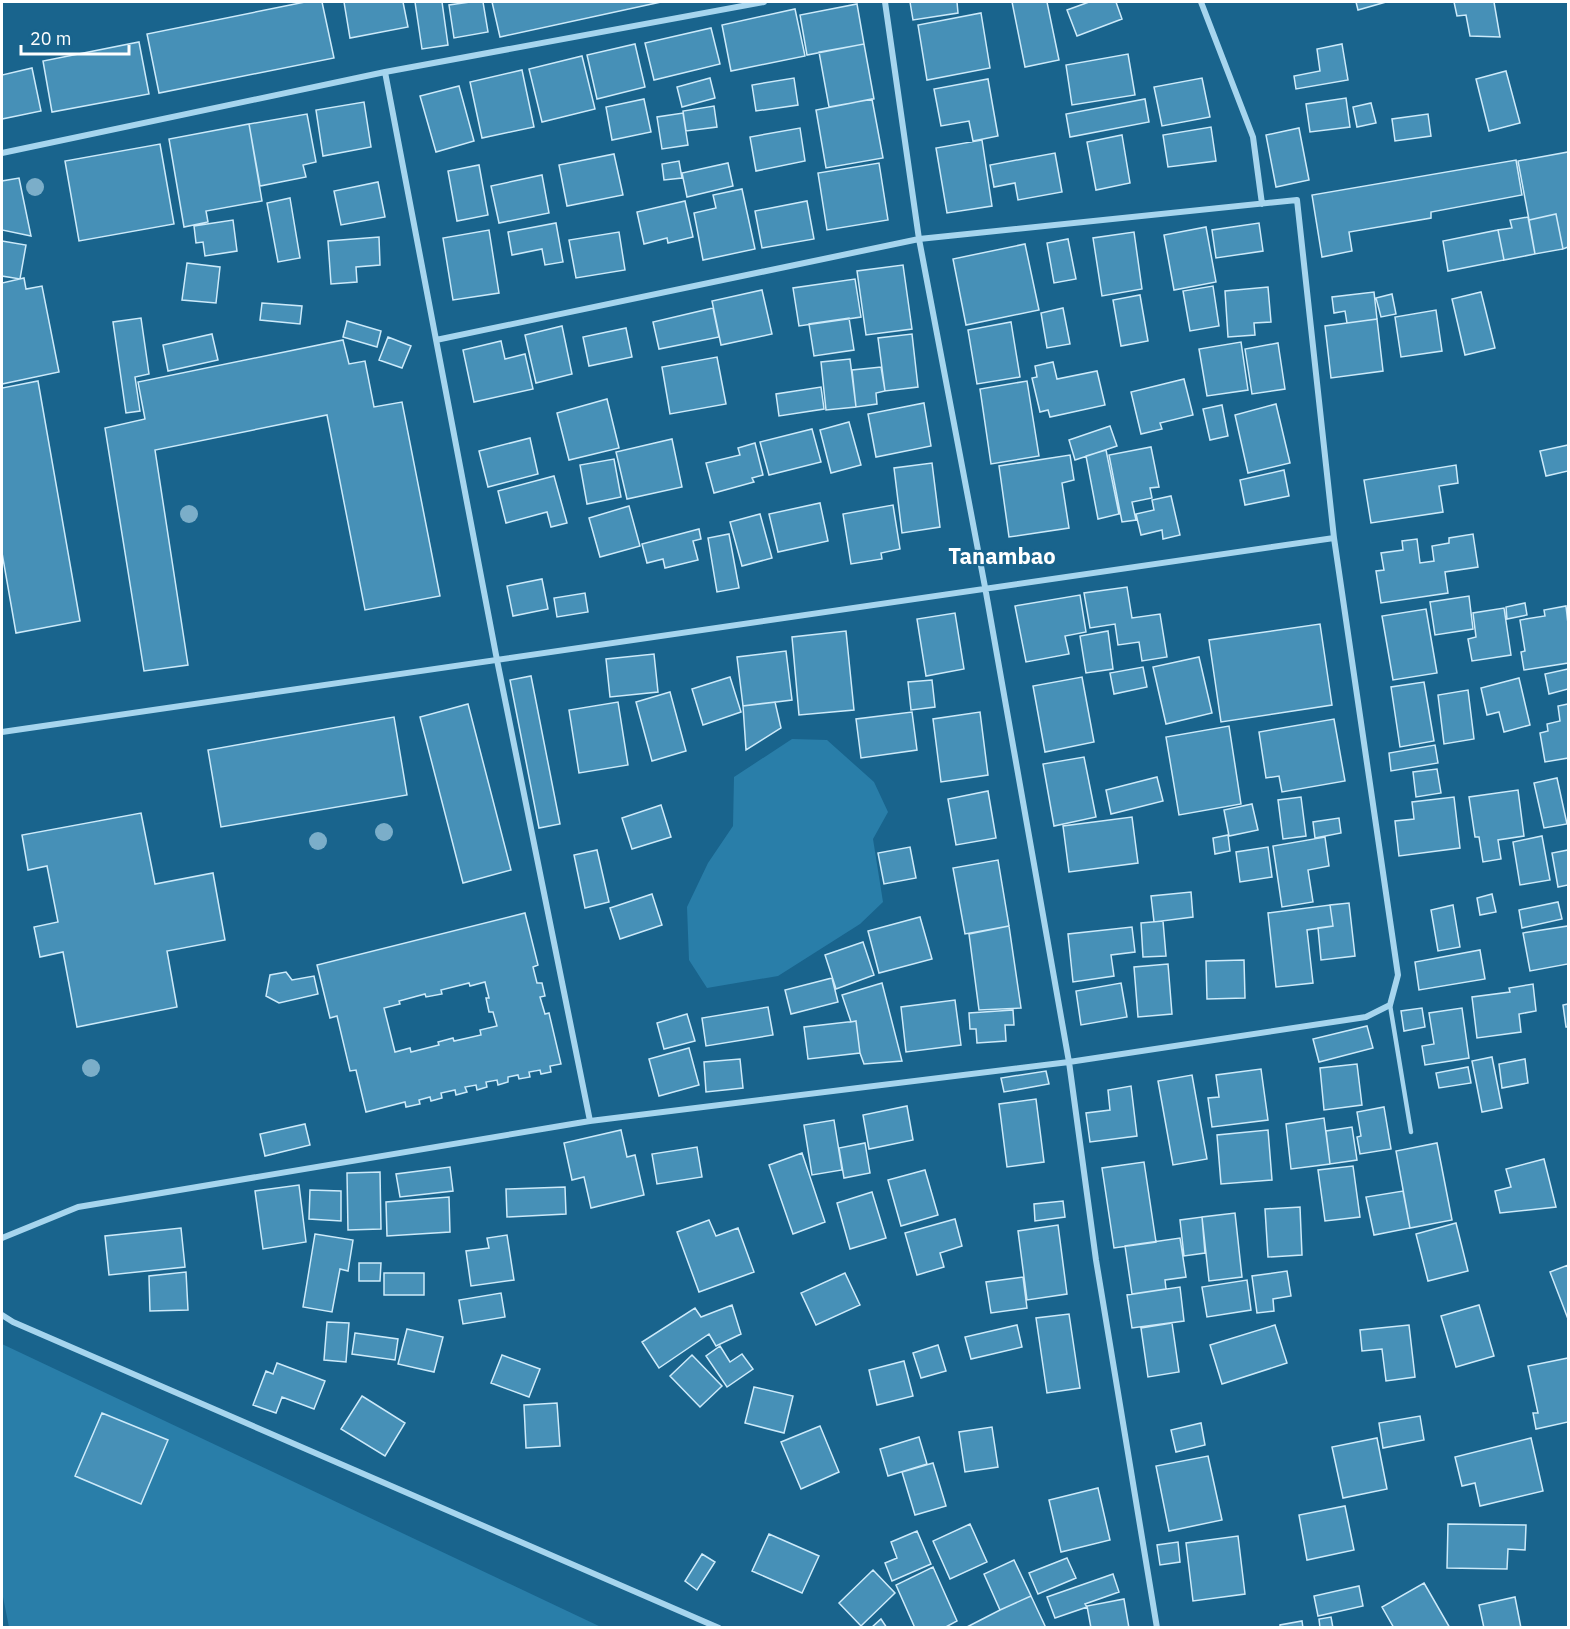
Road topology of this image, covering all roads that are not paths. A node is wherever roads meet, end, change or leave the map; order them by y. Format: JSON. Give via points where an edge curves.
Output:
{"nodes":[{"id":1,"x":764,"y":2,"type":"edge"},
{"id":2,"x":885,"y":2,"type":"edge"},
{"id":3,"x":1201,"y":2,"type":"edge"},
{"id":4,"x":385,"y":72,"type":"junction"},
{"id":5,"x":2,"y":153,"type":"edge"},
{"id":6,"x":1262,"y":204,"type":"junction"},
{"id":7,"x":919,"y":238,"type":"junction"},
{"id":8,"x":436,"y":340,"type":"junction"},
{"id":9,"x":1334,"y":538,"type":"junction"},
{"id":10,"x":985,"y":587,"type":"junction"},
{"id":11,"x":497,"y":660,"type":"junction"},
{"id":12,"x":2,"y":732,"type":"edge"},
{"id":13,"x":1390,"y":1005,"type":"junction"},
{"id":14,"x":1069,"y":1062,"type":"junction"},
{"id":15,"x":590,"y":1121,"type":"junction"},
{"id":16,"x":1411,"y":1132,"type":"dead end"},
{"id":17,"x":2,"y":1238,"type":"edge"},
{"id":18,"x":2,"y":1315,"type":"edge"},
{"id":19,"x":719,"y":1628,"type":"edge"},
{"id":20,"x":1157,"y":1628,"type":"edge"}],
"edges":[{"from":1,"to":4,"type":"street"},
{"from":2,"to":7,"type":"street"},
{"from":3,"to":6,"type":"street","via":[[1253,137]]},
{"from":4,"to":5,"type":"street"},
{"from":4,"to":8,"type":"street"},
{"from":6,"to":7,"type":"street"},
{"from":6,"to":9,"type":"street","via":[[1297,200]]},
{"from":7,"to":8,"type":"street"},
{"from":7,"to":10,"type":"street"},
{"from":8,"to":11,"type":"street"},
{"from":9,"to":10,"type":"street"},
{"from":9,"to":13,"type":"street","via":[[1398,975]]},
{"from":10,"to":11,"type":"street"},
{"from":10,"to":14,"type":"street"},
{"from":11,"to":12,"type":"street"},
{"from":11,"to":15,"type":"street"},
{"from":13,"to":14,"type":"street","via":[[1366,1017]]},
{"from":13,"to":16,"type":"lane"},
{"from":14,"to":15,"type":"street"},
{"from":14,"to":20,"type":"street","via":[[1096,1260]]},
{"from":15,"to":17,"type":"street","via":[[78,1207]]},
{"from":18,"to":19,"type":"street"}]}
